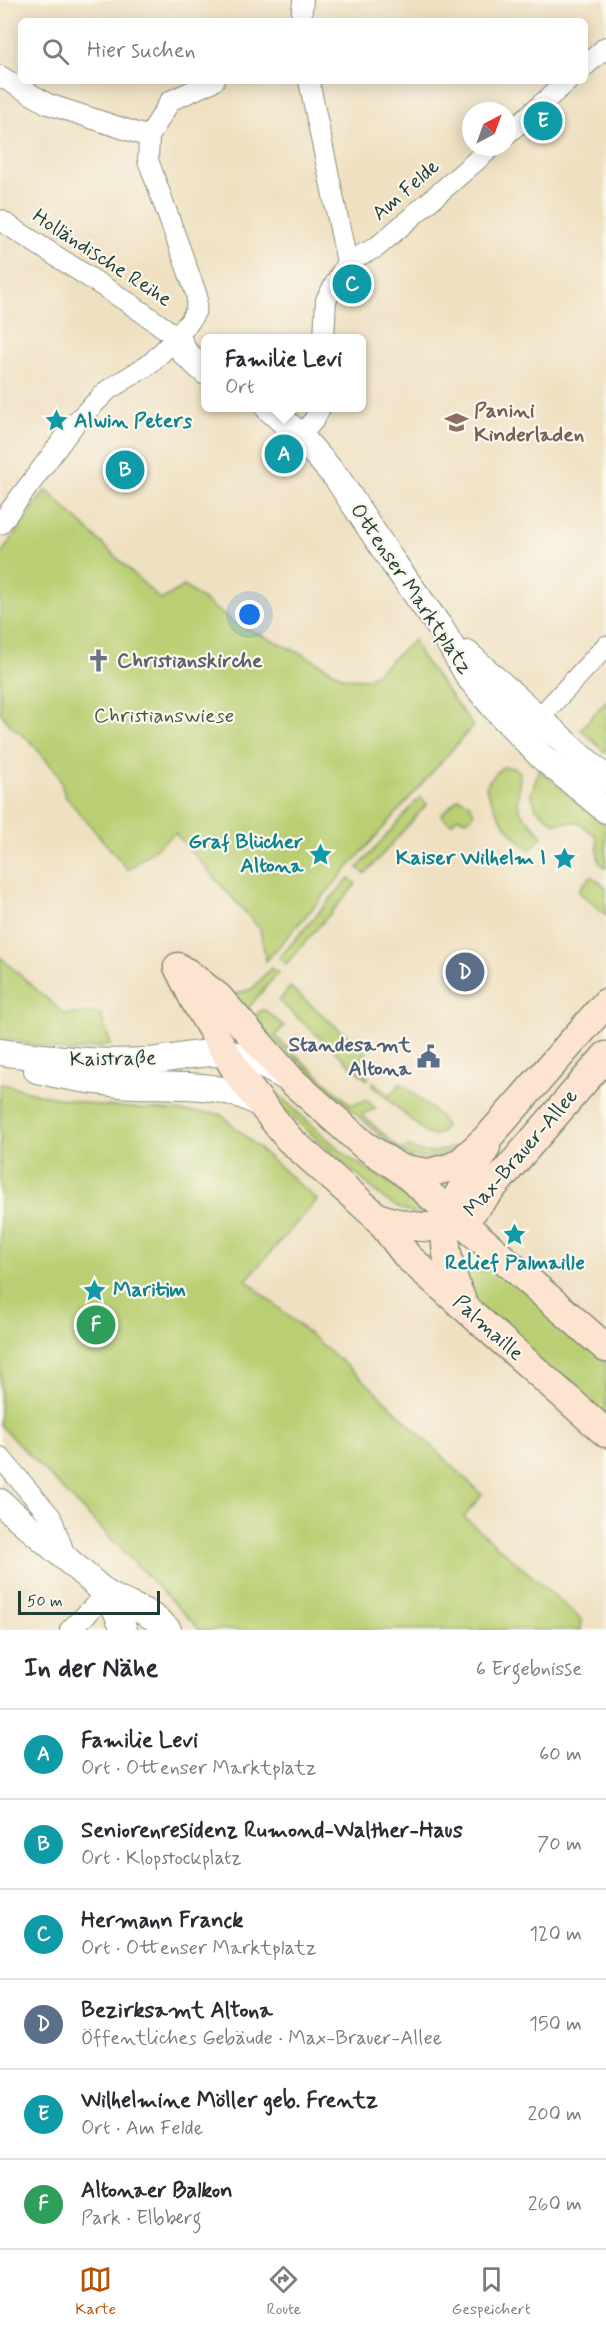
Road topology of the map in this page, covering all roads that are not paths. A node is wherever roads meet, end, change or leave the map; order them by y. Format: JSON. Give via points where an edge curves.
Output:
{"nodes":[{"id":1,"x":303,"y":0,"type":"edge"},
{"id":2,"x":301,"y":18,"type":"edge"},
{"id":3,"x":0,"y":76,"type":"edge"},
{"id":4,"x":207,"y":84,"type":"edge"},
{"id":5,"x":310,"y":84,"type":"edge"},
{"id":6,"x":565,"y":84,"type":"edge"},
{"id":7,"x":516,"y":126,"type":"edge"},
{"id":8,"x":149,"y":137,"type":"junction"},
{"id":9,"x":482,"y":156,"type":"edge"},
{"id":10,"x":0,"y":220,"type":"edge"},
{"id":11,"x":347,"y":262,"type":"junction"},
{"id":12,"x":324,"y":334,"type":"edge"},
{"id":13,"x":177,"y":337,"type":"junction"},
{"id":14,"x":201,"y":347,"type":"edge"},
{"id":15,"x":201,"y":367,"type":"edge"},
{"id":16,"x":273,"y":412,"type":"edge"},
{"id":17,"x":318,"y":412,"type":"edge"},
{"id":18,"x":300,"y":436,"type":"junction"},
{"id":19,"x":0,"y":524,"type":"edge"},
{"id":20,"x":606,"y":646,"type":"edge"},
{"id":21,"x":530,"y":729,"type":"junction"},
{"id":22,"x":606,"y":779,"type":"edge"},
{"id":23,"x":606,"y":810,"type":"edge"},
{"id":24,"x":606,"y":1003,"type":"edge"},
{"id":25,"x":241,"y":1023,"type":"junction"},
{"id":26,"x":0,"y":1052,"type":"edge"},
{"id":27,"x":606,"y":1056,"type":"edge"},
{"id":28,"x":0,"y":1057,"type":"edge"},
{"id":29,"x":233,"y":1070,"type":"junction"},
{"id":30,"x":292,"y":1081,"type":"junction"},
{"id":31,"x":491,"y":1134,"type":"junction"},
{"id":32,"x":399,"y":1168,"type":"junction"},
{"id":33,"x":377,"y":1217,"type":"junction"},
{"id":34,"x":453,"y":1221,"type":"junction"},
{"id":35,"x":465,"y":1307,"type":"junction"},
{"id":36,"x":606,"y":1348,"type":"edge"},
{"id":37,"x":606,"y":1433,"type":"edge"},
{"id":38,"x":0,"y":1457,"type":"edge"},
{"id":39,"x":0,"y":1502,"type":"edge"},
{"id":40,"x":66,"y":1558,"type":"junction"},
{"id":41,"x":107,"y":1594,"type":"junction"},
{"id":42,"x":70,"y":1630,"type":"edge"},
{"id":43,"x":124,"y":1630,"type":"edge"},
{"id":44,"x":168,"y":1630,"type":"edge"}],
"edges":[{"from":1,"to":2,"type":"street"},
{"from":3,"to":8,"type":"street","via":[[48,104]]},
{"from":4,"to":8,"type":"street","via":[[170,101]]},
{"from":5,"to":11,"type":"street"},
{"from":6,"to":7,"type":"street"},
{"from":8,"to":13,"type":"street","via":[[148,160],[197,296],[193,315]]},
{"from":9,"to":11,"type":"street","name":"Am Felde","via":[[377,247]]},
{"from":10,"to":13,"type":"street","name":"Holländische Reihe"},
{"from":11,"to":12,"type":"street","via":[[326,300]]},
{"from":13,"to":14,"type":"street"},
{"from":13,"to":15,"type":"street","via":[[184,352]]},
{"from":13,"to":19,"type":"street","via":[[150,364],[108,390],[77,421]]},
{"from":16,"to":18,"type":"street","name":"Ottenser Marktplatz"},
{"from":17,"to":18,"type":"street"},
{"from":18,"to":21,"type":"street","name":"Ottenser Marktplatz","via":[[337,478],[441,629],[469,677]]},
{"from":20,"to":21,"type":"street"},
{"from":21,"to":22,"type":"street"},
{"from":21,"to":23,"type":"street","via":[[582,792]]},
{"from":24,"to":31,"type":"main road","name":"Max-Brauer-Allee"},
{"from":25,"to":29,"type":"street","name":"Palmaille","via":[[251,1044]]},
{"from":25,"to":29,"type":"main road","name":"Palmaille","via":[[218,997],[178,967]]},
{"from":25,"to":30,"type":"main road","name":"Palmaille"},
{"from":26,"to":29,"type":"street","name":"Kaistraße","via":[[66,1060],[146,1061],[199,1054]]},
{"from":27,"to":34,"type":"main road","name":"Max-Brauer-Allee"},
{"from":28,"to":29,"type":"street","name":"Kaistraße","via":[[72,1079],[167,1087]]},
{"from":29,"to":30,"type":"street","name":"Palmaille"},
{"from":29,"to":33,"type":"main road","name":"Palmaille","via":[[288,1139]]},
{"from":30,"to":32,"type":"main road","name":"Palmaille","via":[[364,1145]]},
{"from":31,"to":32,"type":"main road","name":"Max-Brauer-Allee","via":[[452,1167],[428,1173]]},
{"from":31,"to":34,"type":"main road","name":"Max-Brauer-Allee"},
{"from":32,"to":34,"type":"main road","name":"Palmaille"},
{"from":33,"to":34,"type":"main road","name":"Palmaille","via":[[405,1226]]},
{"from":33,"to":35,"type":"main road","name":"Palmaille","via":[[408,1257]]},
{"from":34,"to":35,"type":"main road","name":"Max-Brauer-Allee","via":[[446,1241],[451,1276]]},
{"from":34,"to":36,"type":"main road","name":"Palmaille"},
{"from":35,"to":37,"type":"main road","name":"Palmaille"},
{"from":38,"to":40,"type":"street","via":[[51,1517]]},
{"from":39,"to":40,"type":"street"},
{"from":40,"to":41,"type":"street"},
{"from":41,"to":42,"type":"street"},
{"from":41,"to":43,"type":"street"},
{"from":41,"to":44,"type":"street","via":[[144,1610]]}]}
